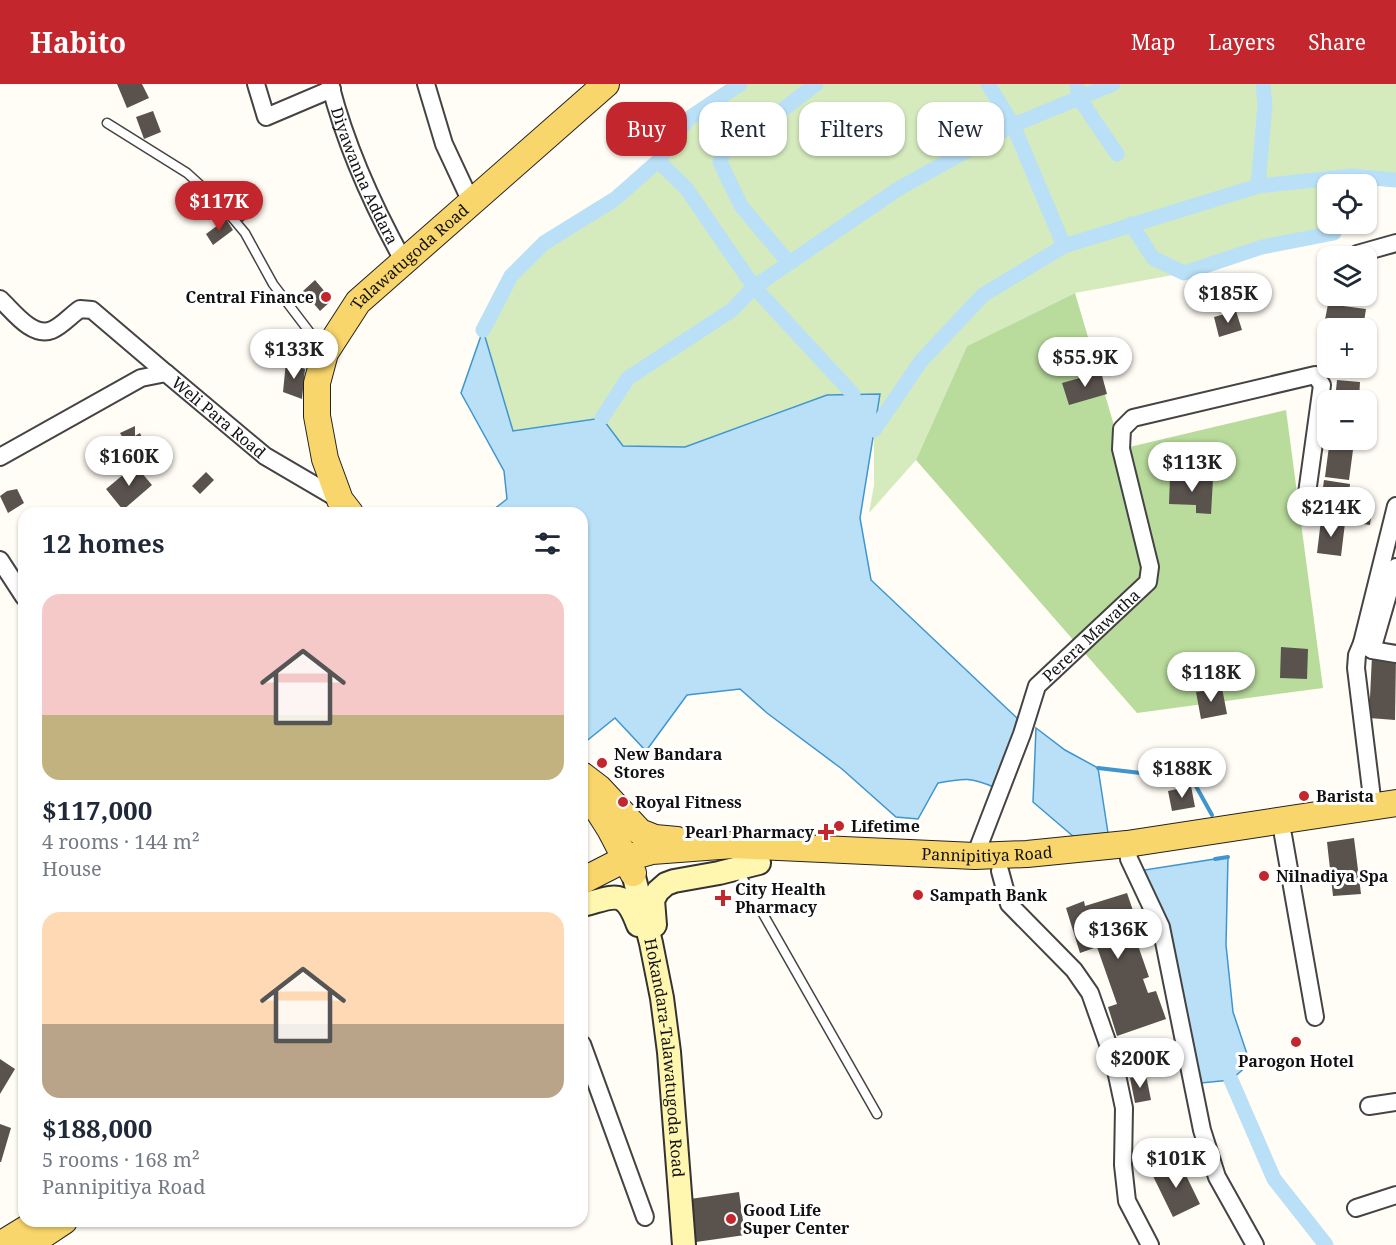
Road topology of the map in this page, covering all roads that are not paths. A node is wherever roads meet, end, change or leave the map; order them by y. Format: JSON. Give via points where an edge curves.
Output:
{"nodes":[{"id":1,"x":256,"y":84,"type":"edge"},
{"id":2,"x":426,"y":84,"type":"edge"},
{"id":3,"x":606,"y":84,"type":"edge"},
{"id":4,"x":331,"y":87,"type":"edge"},
{"id":5,"x":107,"y":123,"type":"dead end"},
{"id":6,"x":472,"y":204,"type":"junction"},
{"id":7,"x":1396,"y":243,"type":"edge"},
{"id":8,"x":1377,"y":248,"type":"edge"},
{"id":9,"x":404,"y":262,"type":"junction"},
{"id":10,"x":0,"y":299,"type":"edge"},
{"id":11,"x":325,"y":353,"type":"junction"},
{"id":12,"x":165,"y":373,"type":"junction"},
{"id":13,"x":0,"y":457,"type":"edge"},
{"id":14,"x":1396,"y":506,"type":"edge"},
{"id":15,"x":345,"y":507,"type":"edge"},
{"id":16,"x":1304,"y":514,"type":"dead end"},
{"id":17,"x":0,"y":560,"type":"edge"},
{"id":18,"x":1396,"y":567,"type":"edge"},
{"id":19,"x":18,"y":588,"type":"edge"},
{"id":20,"x":1367,"y":646,"type":"junction"},
{"id":21,"x":1396,"y":654,"type":"edge"},
{"id":22,"x":588,"y":780,"type":"edge"},
{"id":23,"x":588,"y":796,"type":"edge"},
{"id":24,"x":1384,"y":805,"type":"edge"},
{"id":25,"x":588,"y":810,"type":"edge"},
{"id":26,"x":1396,"y":819,"type":"edge"},
{"id":27,"x":1283,"y":835,"type":"junction"},
{"id":28,"x":1128,"y":851,"type":"junction"},
{"id":29,"x":975,"y":856,"type":"junction"},
{"id":30,"x":738,"y":860,"type":"junction"},
{"id":31,"x":588,"y":861,"type":"edge"},
{"id":32,"x":630,"y":865,"type":"junction"},
{"id":33,"x":1000,"y":871,"type":"junction"},
{"id":34,"x":588,"y":879,"type":"edge"},
{"id":35,"x":588,"y":893,"type":"edge"},
{"id":36,"x":588,"y":904,"type":"edge"},
{"id":37,"x":656,"y":968,"type":"junction"},
{"id":38,"x":1315,"y":1017,"type":"dead end"},
{"id":39,"x":588,"y":1060,"type":"edge"},
{"id":40,"x":1396,"y":1102,"type":"edge"},
{"id":41,"x":1369,"y":1106,"type":"dead end"},
{"id":42,"x":878,"y":1114,"type":"dead end"},
{"id":43,"x":1396,"y":1195,"type":"edge"},
{"id":44,"x":1356,"y":1208,"type":"dead end"},
{"id":45,"x":645,"y":1217,"type":"dead end"},
{"id":46,"x":52,"y":1227,"type":"edge"},
{"id":47,"x":36,"y":1235,"type":"edge"},
{"id":48,"x":0,"y":1245,"type":"edge"},
{"id":49,"x":684,"y":1245,"type":"edge"},
{"id":50,"x":1150,"y":1245,"type":"edge"},
{"id":51,"x":1255,"y":1245,"type":"edge"}],
"edges":[{"from":1,"to":4,"type":"street","via":[[266,117]]},
{"from":2,"to":6,"type":"street","via":[[444,144]]},
{"from":3,"to":6,"type":"main road","name":"Talawatugoda Road"},
{"from":4,"to":9,"type":"street","name":"Diyawanna Addara","via":[[357,165]]},
{"from":5,"to":11,"type":"lane","via":[[187,173],[219,202],[245,233],[273,284]]},
{"from":6,"to":9,"type":"main road","name":"Talawatugoda Road"},
{"from":7,"to":8,"type":"street"},
{"from":9,"to":11,"type":"main road","name":"Talawatugoda Road","via":[[358,302]]},
{"from":10,"to":12,"type":"street","via":[[31,328],[45,331],[80,309],[92,310]]},
{"from":11,"to":15,"type":"main road","name":"Talawatugoda Road","via":[[317,383],[317,416],[325,459]]},
{"from":12,"to":13,"type":"street","name":"Weli Para Road","via":[[141,378]]},
{"from":12,"to":15,"type":"street","name":"Weli Para Road","via":[[265,456]]},
{"from":14,"to":20,"type":"street"},
{"from":16,"to":29,"type":"street","name":"Perera Mawatha","via":[[1322,385],[1315,375],[1133,418],[1122,429],[1121,449],[1150,567],[1148,582],[1037,686]]},
{"from":17,"to":19,"type":"street"},
{"from":18,"to":20,"type":"street"},
{"from":20,"to":21,"type":"street"},
{"from":20,"to":24,"type":"street","via":[[1357,655],[1356,668]]},
{"from":22,"to":30,"type":"main road","via":[[644,834]]},
{"from":23,"to":32,"type":"main road"},
{"from":24,"to":28,"type":"main road","name":"Pannipitiya Road"},
{"from":25,"to":31,"type":"main road","via":[[602,838],[601,847]]},
{"from":26,"to":27,"type":"main road","name":"Pannipitiya Road"},
{"from":27,"to":28,"type":"main road","name":"Pannipitiya Road"},
{"from":27,"to":38,"type":"street"},
{"from":28,"to":29,"type":"main road","name":"Pannipitiya Road"},
{"from":28,"to":33,"type":"main road","name":"Pannipitiya Road"},
{"from":28,"to":51,"type":"street","via":[[1161,927],[1202,1130],[1217,1177]]},
{"from":29,"to":30,"type":"main road","name":"Pannipitiya Road","via":[[733,845]]},
{"from":30,"to":32,"type":"main road","name":"Pannipitiya Road","via":[[652,851]]},
{"from":30,"to":33,"type":"main road","name":"Pannipitiya Road"},
{"from":30,"to":37,"type":"main road","via":[[674,881],[658,891],[653,900]]},
{"from":30,"to":42,"type":"lane"},
{"from":32,"to":34,"type":"main road","name":"Pannipitiya Road"},
{"from":32,"to":35,"type":"main road","name":"Pannipitiya Road"},
{"from":32,"to":37,"type":"main road","name":"Hokandara-Talawatugoda Road"},
{"from":33,"to":50,"type":"street","via":[[1009,904],[1074,970],[1090,993],[1114,1061],[1124,1108],[1127,1200]]},
{"from":36,"to":37,"type":"main road","via":[[623,898]]},
{"from":37,"to":49,"type":"main road","name":"Hokandara-Talawatugoda Road","via":[[669,1052]]},
{"from":39,"to":45,"type":"street"},
{"from":40,"to":41,"type":"street"},
{"from":43,"to":44,"type":"street"},
{"from":46,"to":47,"type":"main road"},
{"from":47,"to":48,"type":"main road"}]}
